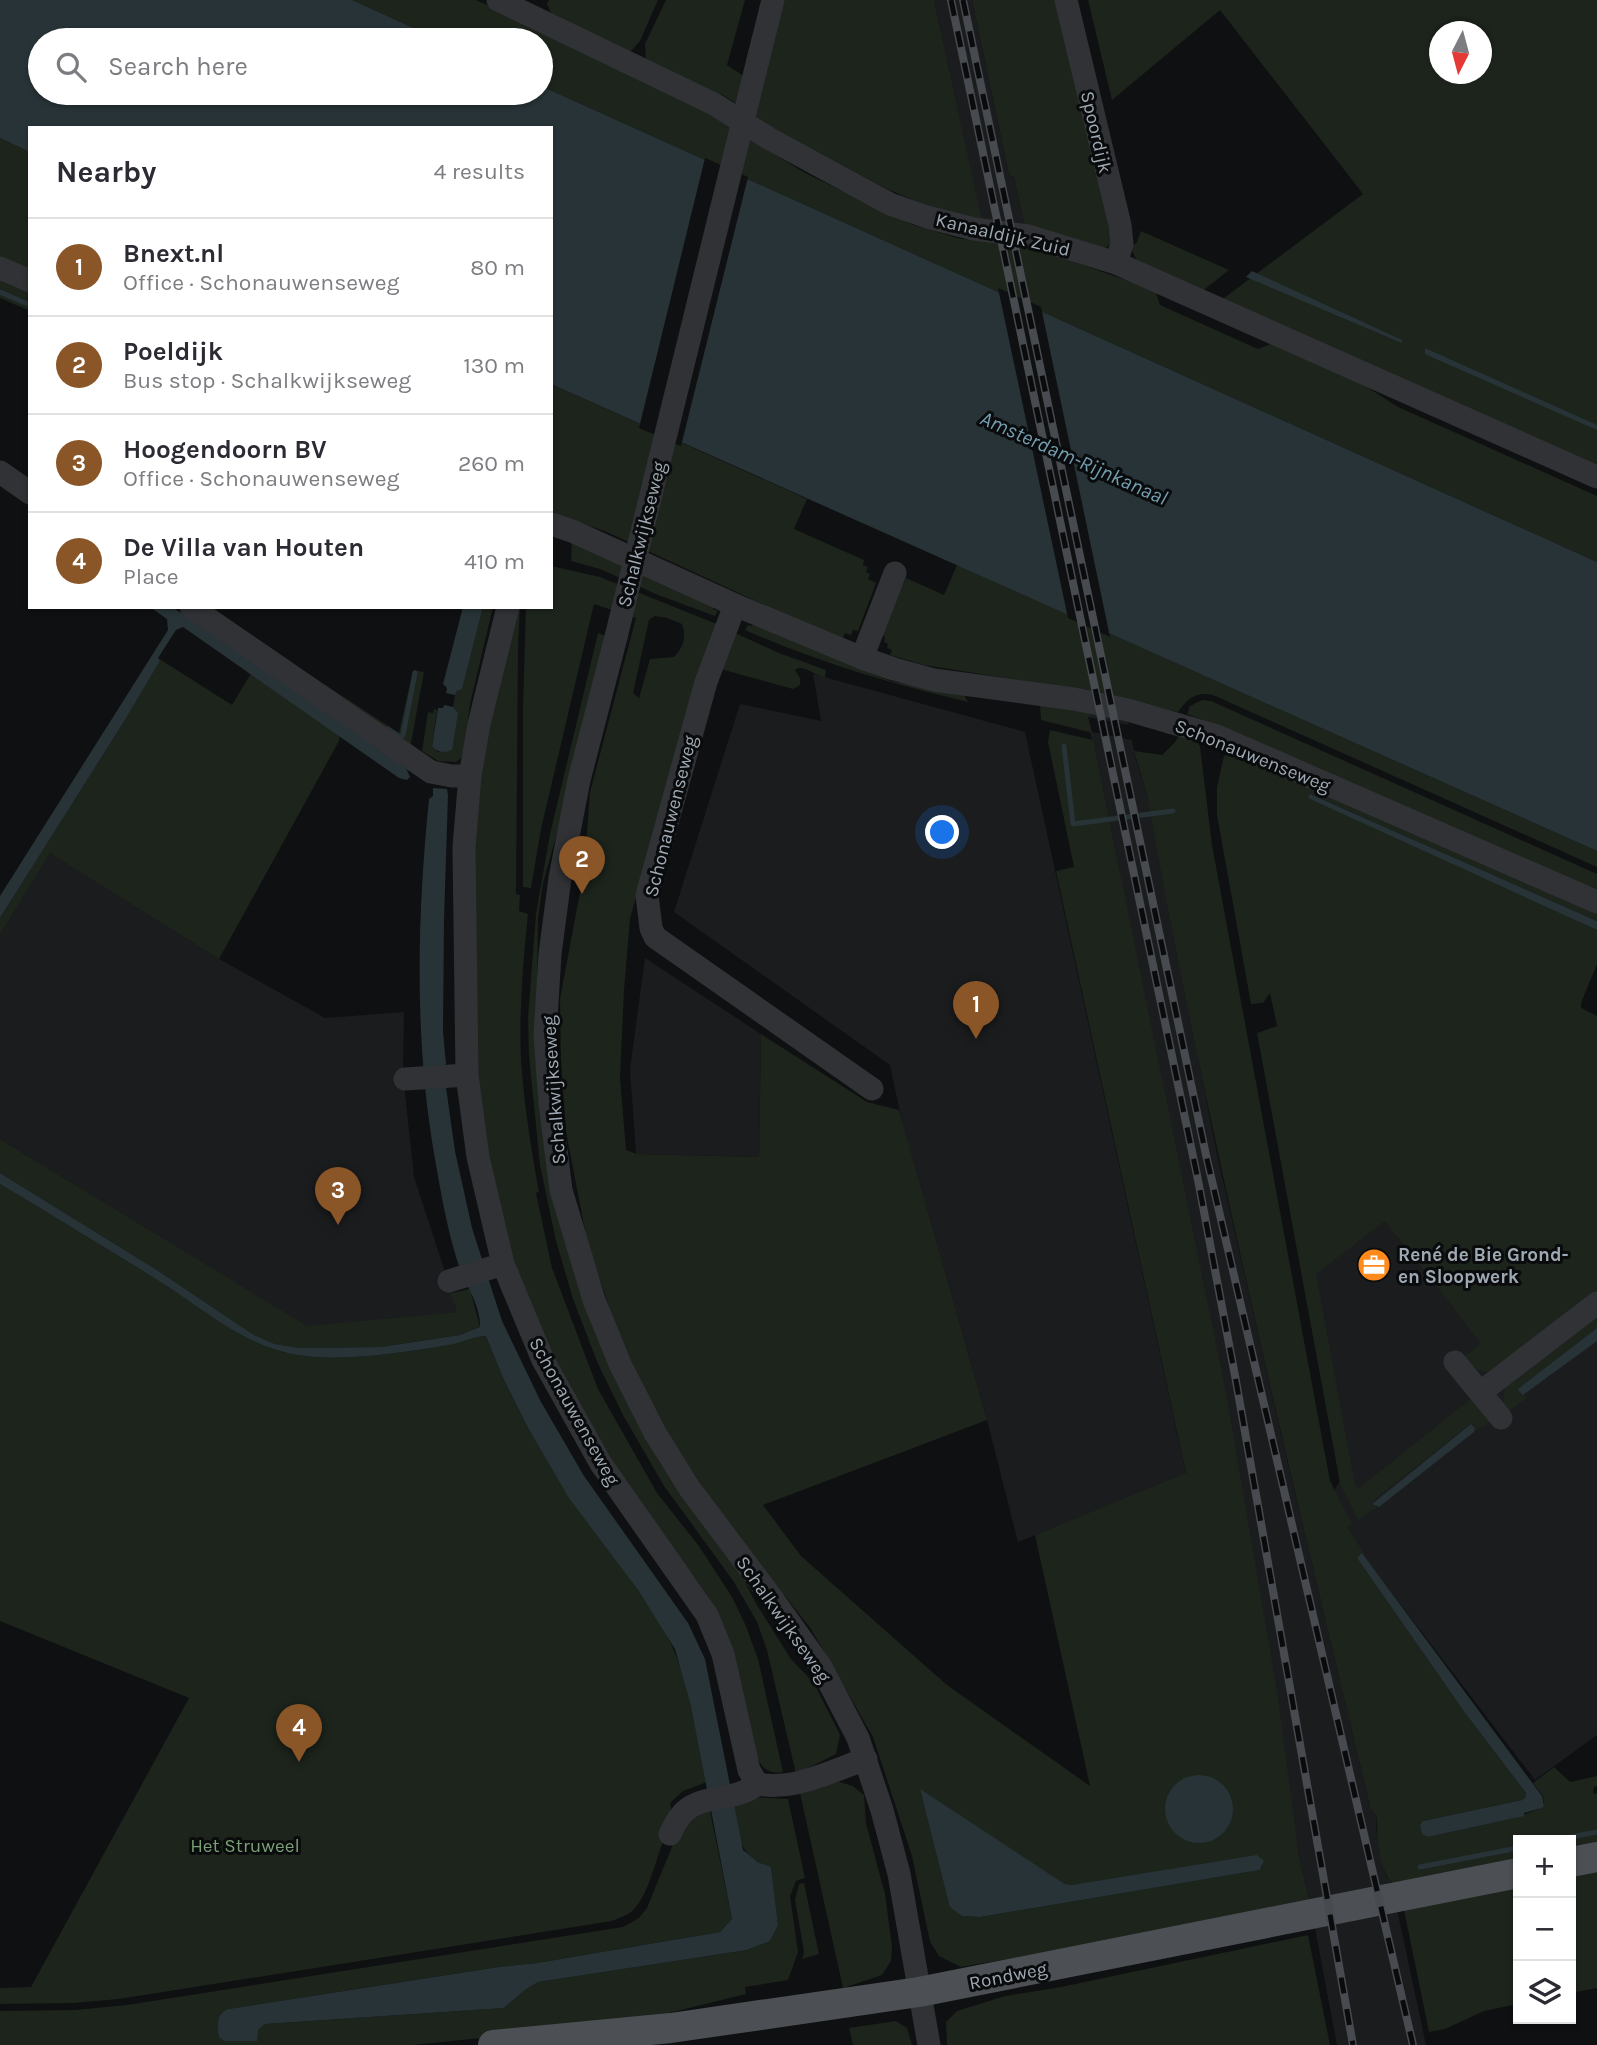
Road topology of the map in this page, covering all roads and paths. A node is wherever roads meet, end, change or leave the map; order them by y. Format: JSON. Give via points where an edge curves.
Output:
{"nodes":[{"id":1,"x":498,"y":0,"type":"edge"},
{"id":2,"x":773,"y":0,"type":"edge"},
{"id":3,"x":1066,"y":0,"type":"edge"},
{"id":4,"x":1116,"y":263,"type":"junction"},
{"id":5,"x":0,"y":268,"type":"edge"},
{"id":6,"x":28,"y":280,"type":"edge"},
{"id":7,"x":0,"y":472,"type":"edge"},
{"id":8,"x":1597,"y":477,"type":"edge"},
{"id":9,"x":28,"y":492,"type":"edge"},
{"id":10,"x":553,"y":525,"type":"edge"},
{"id":11,"x":895,"y":573,"type":"dead end"},
{"id":12,"x":735,"y":605,"type":"junction"},
{"id":13,"x":194,"y":609,"type":"edge"},
{"id":14,"x":507,"y":609,"type":"edge"},
{"id":15,"x":862,"y":658,"type":"junction"},
{"id":16,"x":470,"y":776,"type":"junction"},
{"id":17,"x":1597,"y":902,"type":"edge"},
{"id":18,"x":458,"y":1075,"type":"junction"},
{"id":19,"x":413,"y":1078,"type":"dead end"},
{"id":20,"x":872,"y":1089,"type":"dead end"},
{"id":21,"x":495,"y":1266,"type":"junction"},
{"id":22,"x":455,"y":1279,"type":"dead end"},
{"id":23,"x":1597,"y":1303,"type":"edge"},
{"id":24,"x":1455,"y":1362,"type":"dead end"},
{"id":25,"x":1481,"y":1392,"type":"junction"},
{"id":26,"x":1501,"y":1418,"type":"dead end"},
{"id":27,"x":866,"y":1759,"type":"junction"},
{"id":28,"x":757,"y":1784,"type":"junction"},
{"id":29,"x":670,"y":1834,"type":"dead end"},
{"id":30,"x":1597,"y":1857,"type":"edge"},
{"id":31,"x":1576,"y":1862,"type":"edge"},
{"id":32,"x":1513,"y":1874,"type":"edge"},
{"id":33,"x":919,"y":1992,"type":"junction"},
{"id":34,"x":493,"y":2045,"type":"edge"},
{"id":35,"x":929,"y":2045,"type":"edge"}],
"edges":[{"from":1,"to":4,"type":"street","name":"Kanaaldijk Zuid","via":[[714,104],[890,204],[974,229],[1028,236]]},
{"from":2,"to":27,"type":"street","name":"Schalkwijkseweg","bridge":true,"via":[[579,780],[560,878],[545,1035],[561,1190],[594,1300],[620,1364],[654,1433],[690,1489],[821,1667]]},
{"from":3,"to":4,"type":"street","name":"Spoordijk","via":[[1120,225],[1122,244]]},
{"from":4,"to":8,"type":"street","name":"Kanaaldijk Zuid"},
{"from":5,"to":6,"type":"street"},
{"from":7,"to":9,"type":"street"},
{"from":10,"to":12,"type":"street","name":"Schonauwenseweg"},
{"from":11,"to":15,"type":"street"},
{"from":12,"to":15,"type":"street","name":"Schonauwenseweg"},
{"from":12,"to":20,"type":"street","name":"Schonauwenseweg","via":[[706,682],[647,895],[650,928],[655,937]]},
{"from":13,"to":16,"type":"street","via":[[431,772]]},
{"from":14,"to":16,"type":"street","name":"Schonauwenseweg","via":[[489,674]]},
{"from":15,"to":17,"type":"street","name":"Schonauwenseweg","via":[[934,680],[1074,699],[1179,723],[1230,741]]},
{"from":16,"to":18,"type":"street","name":"Schonauwenseweg"},
{"from":18,"to":19,"type":"street"},
{"from":18,"to":21,"type":"street","name":"Schonauwenseweg","via":[[478,1157]]},
{"from":21,"to":22,"type":"street"},
{"from":21,"to":28,"type":"street","name":"Schonauwenseweg","via":[[601,1464],[707,1615],[723,1654],[749,1770]]},
{"from":23,"to":25,"type":"street"},
{"from":24,"to":25,"type":"street"},
{"from":25,"to":26,"type":"street"},
{"from":27,"to":28,"type":"street","via":[[792,1786]]},
{"from":27,"to":33,"type":"street","name":"Schalkwijkseweg","via":[[898,1874]]},
{"from":28,"to":29,"type":"street","via":[[736,1796],[686,1810]]},
{"from":30,"to":31,"type":"main road"},
{"from":32,"to":33,"type":"main road","name":"Rondweg"},
{"from":33,"to":34,"type":"main road","name":"Rondweg","via":[[671,2028]]},
{"from":33,"to":35,"type":"street","name":"Schalkwijkseweg"}]}
